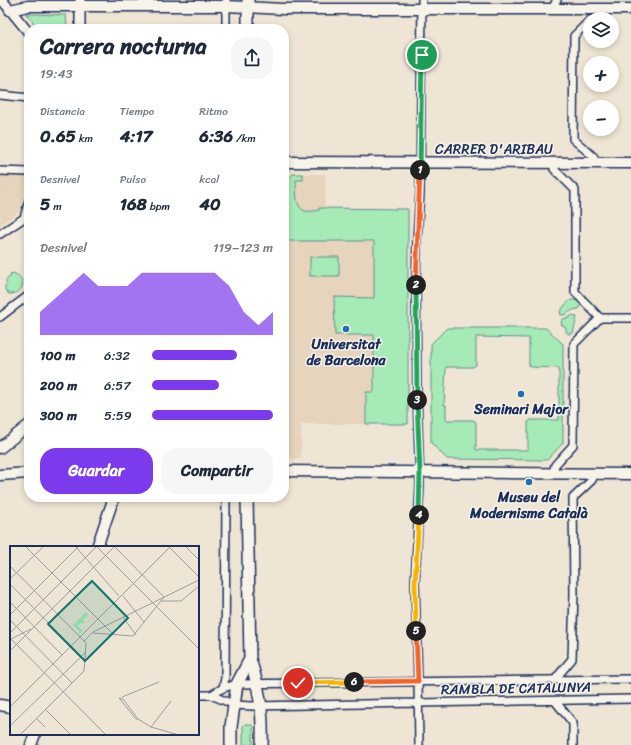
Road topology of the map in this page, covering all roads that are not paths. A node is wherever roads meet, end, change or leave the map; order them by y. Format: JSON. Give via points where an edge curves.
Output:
{"nodes":[{"id":1,"x":2,"y":0,"type":"edge"},
{"id":2,"x":80,"y":3,"type":"edge"},
{"id":3,"x":226,"y":3,"type":"edge"},
{"id":4,"x":248,"y":4,"type":"edge"},
{"id":5,"x":422,"y":5,"type":"edge"},
{"id":6,"x":555,"y":5,"type":"edge"},
{"id":7,"x":631,"y":9,"type":"edge"},
{"id":8,"x":10,"y":10,"type":"junction"},
{"id":9,"x":618,"y":12,"type":"edge"},
{"id":10,"x":583,"y":15,"type":"edge"},
{"id":11,"x":80,"y":24,"type":"edge"},
{"id":12,"x":226,"y":24,"type":"edge"},
{"id":13,"x":248,"y":24,"type":"edge"},
{"id":14,"x":583,"y":26,"type":"edge"},
{"id":15,"x":24,"y":27,"type":"edge"},
{"id":16,"x":0,"y":95,"type":"edge"},
{"id":17,"x":24,"y":97,"type":"edge"},
{"id":18,"x":289,"y":162,"type":"edge"},
{"id":19,"x":420,"y":163,"type":"junction"},
{"id":20,"x":594,"y":163,"type":"junction"},
{"id":21,"x":631,"y":163,"type":"edge"},
{"id":22,"x":554,"y":164,"type":"junction"},
{"id":23,"x":0,"y":171,"type":"edge"},
{"id":24,"x":24,"y":172,"type":"edge"},
{"id":25,"x":24,"y":218,"type":"edge"},
{"id":26,"x":0,"y":234,"type":"edge"},
{"id":27,"x":24,"y":299,"type":"edge"},
{"id":28,"x":0,"y":317,"type":"edge"},
{"id":29,"x":600,"y":318,"type":"junction"},
{"id":30,"x":631,"y":318,"type":"edge"},
{"id":31,"x":24,"y":429,"type":"edge"},
{"id":32,"x":0,"y":448,"type":"edge"},
{"id":33,"x":554,"y":469,"type":"junction"},
{"id":34,"x":289,"y":471,"type":"edge"},
{"id":35,"x":420,"y":472,"type":"junction"},
{"id":36,"x":24,"y":473,"type":"edge"},
{"id":37,"x":594,"y":473,"type":"junction"},
{"id":38,"x":631,"y":474,"type":"edge"},
{"id":39,"x":0,"y":475,"type":"edge"},
{"id":40,"x":112,"y":502,"type":"edge"},
{"id":41,"x":226,"y":502,"type":"edge"},
{"id":42,"x":248,"y":502,"type":"edge"},
{"id":43,"x":97,"y":546,"type":"edge"},
{"id":44,"x":250,"y":659,"type":"junction"},
{"id":45,"x":557,"y":677,"type":"junction"},
{"id":46,"x":631,"y":679,"type":"edge"},
{"id":47,"x":418,"y":681,"type":"junction"},
{"id":48,"x":258,"y":683,"type":"junction"},
{"id":49,"x":237,"y":684,"type":"junction"},
{"id":50,"x":223,"y":688,"type":"junction"},
{"id":51,"x":199,"y":695,"type":"edge"},
{"id":52,"x":211,"y":695,"type":"junction"},
{"id":53,"x":631,"y":699,"type":"edge"},
{"id":54,"x":555,"y":701,"type":"junction"},
{"id":55,"x":418,"y":702,"type":"junction"},
{"id":56,"x":235,"y":704,"type":"junction"},
{"id":57,"x":0,"y":705,"type":"edge"},
{"id":58,"x":261,"y":705,"type":"junction"},
{"id":59,"x":10,"y":707,"type":"edge"},
{"id":60,"x":35,"y":735,"type":"edge"},
{"id":61,"x":31,"y":745,"type":"edge"},
{"id":62,"x":231,"y":745,"type":"edge"},
{"id":63,"x":262,"y":745,"type":"edge"},
{"id":64,"x":418,"y":745,"type":"edge"},
{"id":65,"x":573,"y":745,"type":"edge"}],
"edges":[{"from":1,"to":8,"type":"street"},
{"from":2,"to":3,"type":"main road"},
{"from":2,"to":8,"type":"main road","via":[[28,6]]},
{"from":2,"to":11,"type":"street"},
{"from":3,"to":4,"type":"main road"},
{"from":3,"to":12,"type":"street"},
{"from":4,"to":5,"type":"main road","via":[[272,9]]},
{"from":4,"to":13,"type":"main road"},
{"from":5,"to":6,"type":"main road"},
{"from":5,"to":19,"type":"street"},
{"from":6,"to":10,"type":"main road"},
{"from":7,"to":9,"type":"main road"},
{"from":8,"to":15,"type":"street"},
{"from":14,"to":20,"type":"street","via":[[574,36],[573,139],[594,157]]},
{"from":16,"to":17,"type":"street"},
{"from":18,"to":19,"type":"main road","name":"CARRER D'ARIBAU"},
{"from":19,"to":22,"type":"main road","name":"CARRER D'ARIBAU"},
{"from":19,"to":35,"type":"street","via":[[416,285]]},
{"from":20,"to":21,"type":"main road","name":"CARRER D'ARIBAU"},
{"from":20,"to":22,"type":"main road","name":"CARRER D'ARIBAU"},
{"from":22,"to":29,"type":"street","via":[[554,169],[575,190],[575,292]]},
{"from":23,"to":24,"type":"street"},
{"from":25,"to":26,"type":"street"},
{"from":27,"to":28,"type":"street"},
{"from":29,"to":30,"type":"street"},
{"from":29,"to":33,"type":"street","via":[[574,344],[573,445]]},
{"from":31,"to":32,"type":"main road"},
{"from":33,"to":35,"type":"main road"},
{"from":33,"to":37,"type":"main road"},
{"from":34,"to":35,"type":"main road"},
{"from":35,"to":47,"type":"street","via":[[415,584]]},
{"from":36,"to":39,"type":"main road"},
{"from":37,"to":38,"type":"main road"},
{"from":37,"to":45,"type":"street","via":[[592,480],[573,498],[572,659]]},
{"from":40,"to":43,"type":"main road"},
{"from":41,"to":50,"type":"street"},
{"from":42,"to":44,"type":"main road"},
{"from":44,"to":48,"type":"main road"},
{"from":44,"to":49,"type":"main road"},
{"from":45,"to":46,"type":"street","name":"RAMBLA DE CATALUNYA"},
{"from":45,"to":47,"type":"street","name":"RAMBLA DE CATALUNYA"},
{"from":47,"to":48,"type":"street","name":"RAMBLA DE CATALUNYA"},
{"from":47,"to":55,"type":"street"},
{"from":48,"to":49,"type":"street","name":"RAMBLA DE CATALUNYA"},
{"from":48,"to":58,"type":"main road"},
{"from":49,"to":50,"type":"street","name":"RAMBLA DE CATALUNYA"},
{"from":49,"to":56,"type":"main road"},
{"from":50,"to":52,"type":"street","name":"RAMBLA DE CATALUNYA"},
{"from":51,"to":52,"type":"street","name":"RAMBLA DE CATALUNYA"},
{"from":52,"to":56,"type":"street","name":"RAMBLA DE CATALUNYA"},
{"from":53,"to":54,"type":"street","name":"RAMBLA DE CATALUNYA"},
{"from":54,"to":55,"type":"street","name":"RAMBLA DE CATALUNYA"},
{"from":54,"to":65,"type":"street","via":[[573,723]]},
{"from":55,"to":58,"type":"street","name":"RAMBLA DE CATALUNYA"},
{"from":55,"to":64,"type":"street"},
{"from":56,"to":58,"type":"street","name":"RAMBLA DE CATALUNYA"},
{"from":56,"to":62,"type":"main road"},
{"from":57,"to":59,"type":"main road"},
{"from":58,"to":63,"type":"main road"},
{"from":60,"to":61,"type":"main road"}]}
